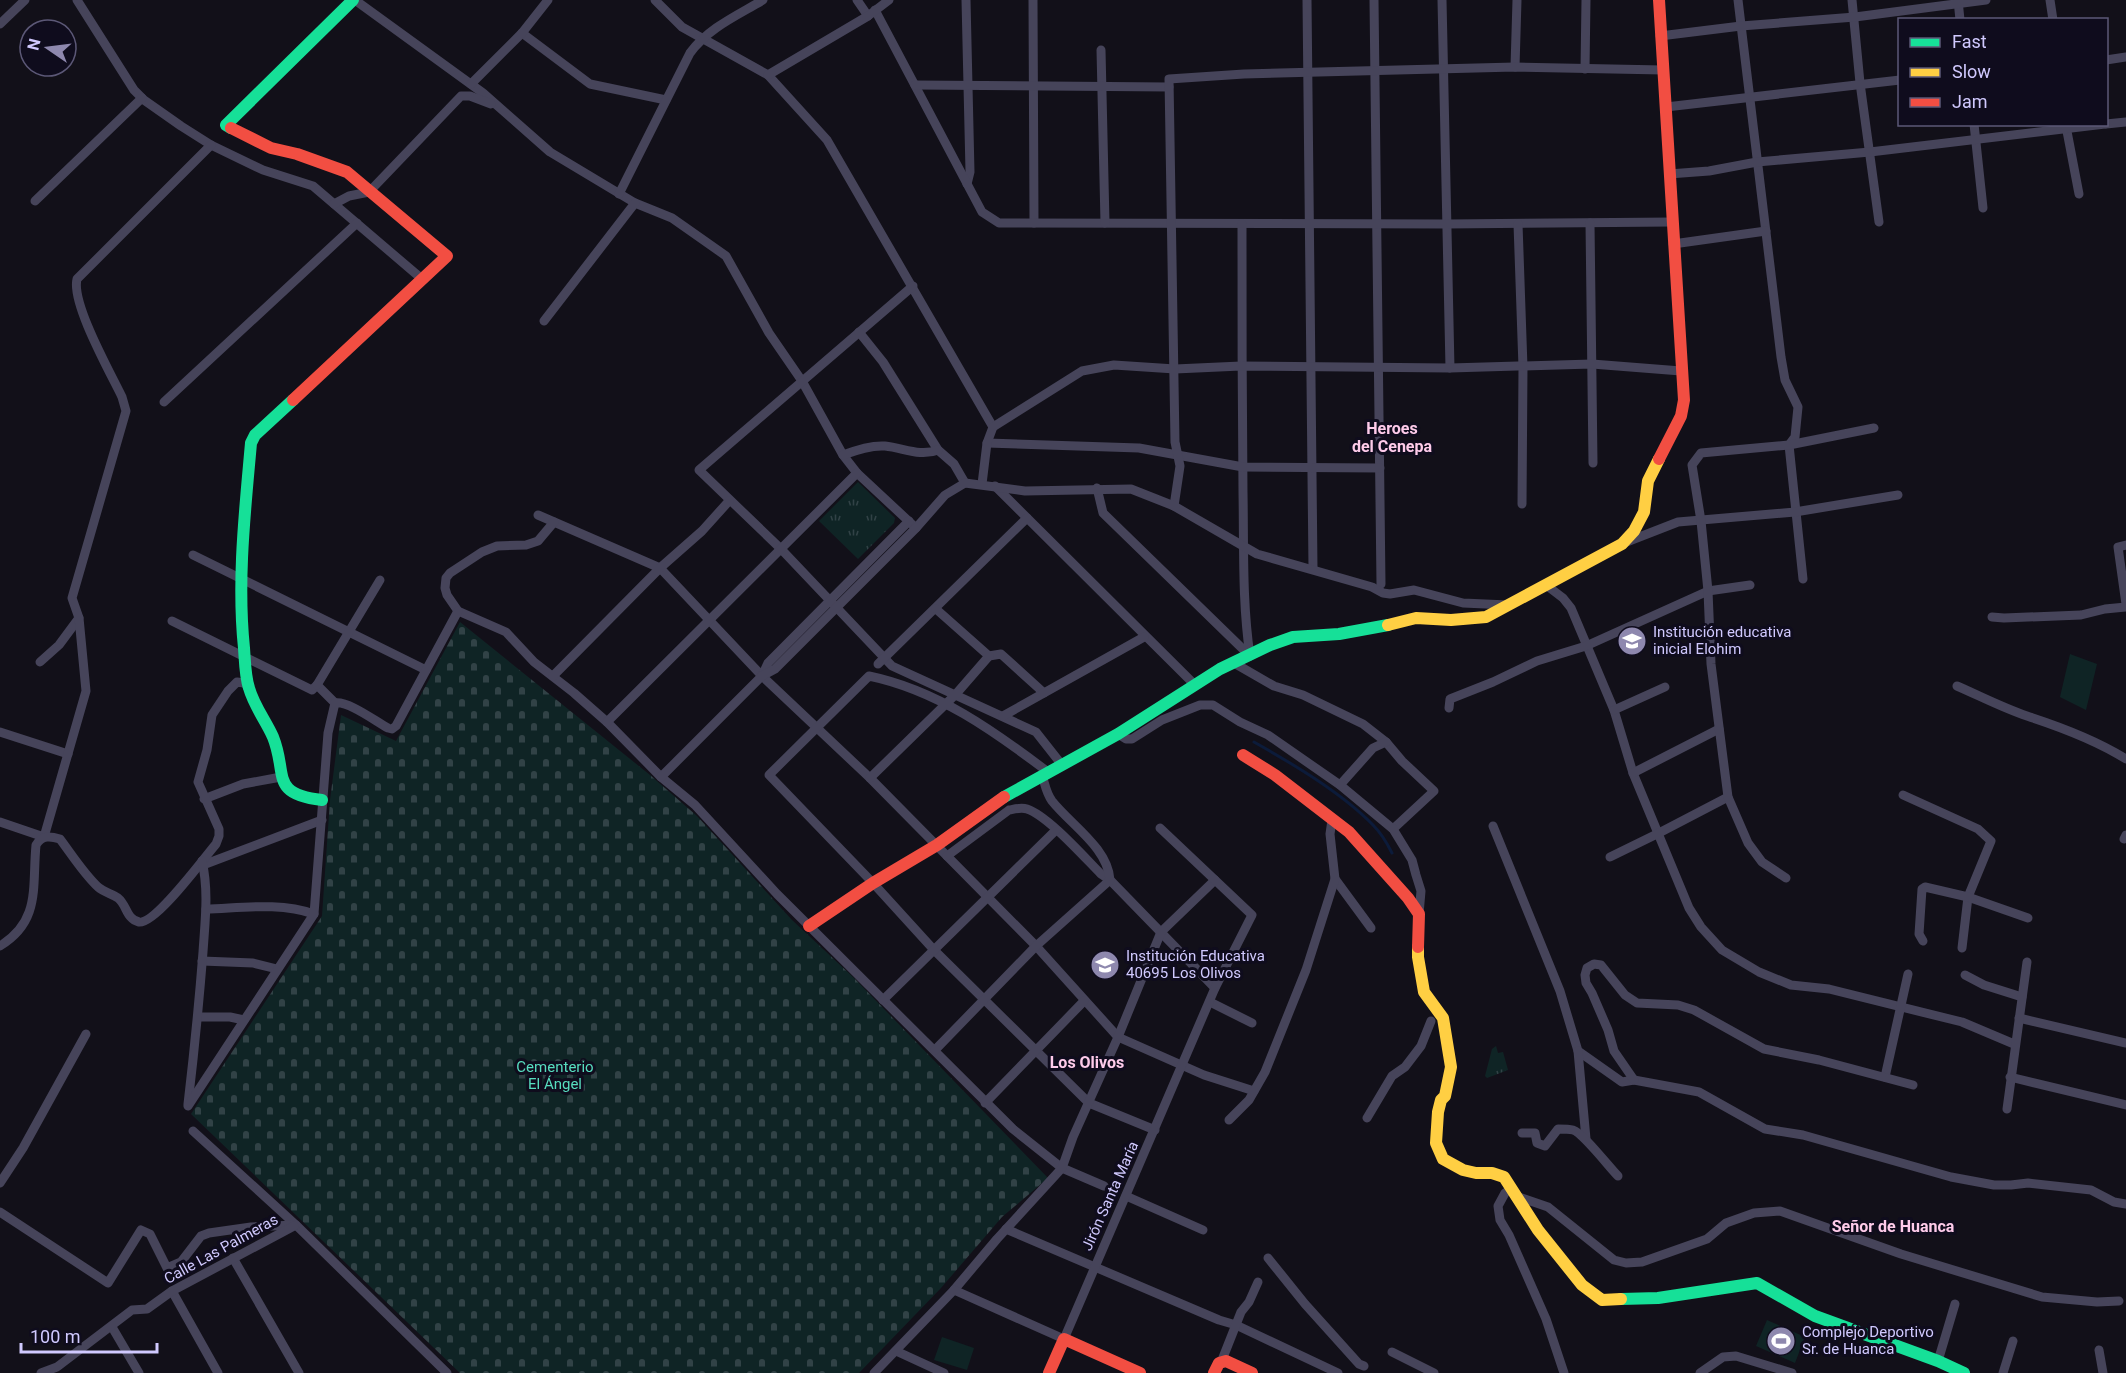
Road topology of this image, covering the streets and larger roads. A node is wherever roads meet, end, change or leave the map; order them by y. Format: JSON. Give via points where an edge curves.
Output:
{"nodes":[{"id":1,"x":25,"y":0,"type":"edge"},
{"id":2,"x":77,"y":0,"type":"edge"},
{"id":3,"x":354,"y":0,"type":"edge"},
{"id":4,"x":548,"y":0,"type":"edge"},
{"id":5,"x":655,"y":0,"type":"edge"},
{"id":6,"x":763,"y":0,"type":"edge"},
{"id":7,"x":857,"y":0,"type":"edge"},
{"id":8,"x":890,"y":0,"type":"edge"},
{"id":9,"x":966,"y":0,"type":"edge"},
{"id":10,"x":1033,"y":0,"type":"edge"},
{"id":11,"x":1307,"y":0,"type":"edge"},
{"id":12,"x":1374,"y":0,"type":"edge"},
{"id":13,"x":1442,"y":0,"type":"edge"},
{"id":14,"x":1516,"y":0,"type":"edge"},
{"id":15,"x":1586,"y":0,"type":"edge"},
{"id":16,"x":1659,"y":0,"type":"edge"},
{"id":17,"x":1738,"y":0,"type":"edge"},
{"id":18,"x":1852,"y":0,"type":"edge"},
{"id":19,"x":1986,"y":0,"type":"edge"},
{"id":20,"x":2050,"y":0,"type":"edge"},
{"id":21,"x":1958,"y":2,"type":"edge"},
{"id":22,"x":871,"y":13,"type":"junction"},
{"id":23,"x":1855,"y":17,"type":"junction"},
{"id":24,"x":1960,"y":18,"type":"edge"},
{"id":25,"x":2053,"y":18,"type":"edge"},
{"id":26,"x":0,"y":24,"type":"edge"},
{"id":27,"x":1741,"y":26,"type":"junction"},
{"id":28,"x":522,"y":33,"type":"junction"},
{"id":29,"x":1660,"y":36,"type":"junction"},
{"id":30,"x":701,"y":39,"type":"junction"},
{"id":31,"x":1101,"y":50,"type":"dead end"},
{"id":32,"x":2126,"y":57,"type":"edge"},
{"id":33,"x":2108,"y":60,"type":"edge"},
{"id":34,"x":1515,"y":68,"type":"junction"},
{"id":35,"x":1585,"y":69,"type":"junction"},
{"id":36,"x":1443,"y":70,"type":"junction"},
{"id":37,"x":1663,"y":70,"type":"junction"},
{"id":38,"x":1375,"y":71,"type":"junction"},
{"id":39,"x":1308,"y":74,"type":"junction"},
{"id":40,"x":768,"y":75,"type":"junction"},
{"id":41,"x":1898,"y":80,"type":"edge"},
{"id":42,"x":1860,"y":83,"type":"junction"},
{"id":43,"x":471,"y":84,"type":"junction"},
{"id":44,"x":915,"y":86,"type":"junction"},
{"id":45,"x":968,"y":86,"type":"junction"},
{"id":46,"x":1033,"y":86,"type":"junction"},
{"id":47,"x":1102,"y":86,"type":"junction"},
{"id":48,"x":1169,"y":87,"type":"junction"},
{"id":49,"x":1750,"y":96,"type":"junction"},
{"id":50,"x":142,"y":98,"type":"junction"},
{"id":51,"x":666,"y":100,"type":"junction"},
{"id":52,"x":498,"y":106,"type":"junction"},
{"id":53,"x":1666,"y":107,"type":"junction"},
{"id":54,"x":2126,"y":122,"type":"edge"},
{"id":55,"x":2108,"y":124,"type":"edge"},
{"id":56,"x":1974,"y":126,"type":"edge"},
{"id":57,"x":2066,"y":127,"type":"edge"},
{"id":58,"x":1975,"y":140,"type":"junction"},
{"id":59,"x":211,"y":145,"type":"junction"},
{"id":60,"x":1870,"y":152,"type":"junction"},
{"id":61,"x":1757,"y":162,"type":"junction"},
{"id":62,"x":1669,"y":174,"type":"junction"},
{"id":63,"x":967,"y":184,"type":"junction"},
{"id":64,"x":369,"y":192,"type":"junction"},
{"id":65,"x":620,"y":194,"type":"junction"},
{"id":66,"x":2079,"y":194,"type":"dead end"},
{"id":67,"x":35,"y":201,"type":"dead end"},
{"id":68,"x":635,"y":203,"type":"junction"},
{"id":69,"x":334,"y":204,"type":"junction"},
{"id":70,"x":1983,"y":208,"type":"dead end"},
{"id":71,"x":1672,"y":222,"type":"junction"},
{"id":72,"x":1879,"y":222,"type":"dead end"},
{"id":73,"x":357,"y":223,"type":"junction"},
{"id":74,"x":1034,"y":223,"type":"junction"},
{"id":75,"x":1590,"y":223,"type":"junction"},
{"id":76,"x":1105,"y":224,"type":"junction"},
{"id":77,"x":1172,"y":224,"type":"junction"},
{"id":78,"x":1242,"y":224,"type":"junction"},
{"id":79,"x":1310,"y":224,"type":"junction"},
{"id":80,"x":1376,"y":224,"type":"junction"},
{"id":81,"x":1447,"y":224,"type":"junction"},
{"id":82,"x":1518,"y":224,"type":"junction"},
{"id":83,"x":1766,"y":231,"type":"junction"},
{"id":84,"x":1673,"y":244,"type":"junction"},
{"id":85,"x":422,"y":279,"type":"junction"},
{"id":86,"x":913,"y":286,"type":"junction"},
{"id":87,"x":544,"y":321,"type":"dead end"},
{"id":88,"x":859,"y":332,"type":"junction"},
{"id":89,"x":1592,"y":364,"type":"junction"},
{"id":90,"x":1241,"y":366,"type":"junction"},
{"id":91,"x":1523,"y":367,"type":"junction"},
{"id":92,"x":1311,"y":368,"type":"junction"},
{"id":93,"x":1379,"y":368,"type":"junction"},
{"id":94,"x":1450,"y":368,"type":"junction"},
{"id":95,"x":1175,"y":369,"type":"junction"},
{"id":96,"x":1681,"y":372,"type":"junction"},
{"id":97,"x":802,"y":381,"type":"junction"},
{"id":98,"x":164,"y":402,"type":"dead end"},
{"id":99,"x":993,"y":427,"type":"junction"},
{"id":100,"x":1874,"y":428,"type":"dead end"},
{"id":101,"x":987,"y":443,"type":"junction"},
{"id":102,"x":1789,"y":446,"type":"junction"},
{"id":103,"x":938,"y":450,"type":"junction"},
{"id":104,"x":1177,"y":454,"type":"junction"},
{"id":105,"x":843,"y":455,"type":"junction"},
{"id":106,"x":1593,"y":463,"type":"dead end"},
{"id":107,"x":1243,"y":467,"type":"junction"},
{"id":108,"x":1312,"y":467,"type":"junction"},
{"id":109,"x":1380,"y":468,"type":"junction"},
{"id":110,"x":857,"y":473,"type":"junction"},
{"id":111,"x":965,"y":483,"type":"junction"},
{"id":112,"x":982,"y":484,"type":"junction"},
{"id":113,"x":995,"y":486,"type":"junction"},
{"id":114,"x":1097,"y":488,"type":"junction"},
{"id":115,"x":1898,"y":495,"type":"dead end"},
{"id":116,"x":729,"y":501,"type":"junction"},
{"id":117,"x":1522,"y":504,"type":"dead end"},
{"id":118,"x":1174,"y":506,"type":"junction"},
{"id":119,"x":1795,"y":512,"type":"junction"},
{"id":120,"x":538,"y":515,"type":"dead end"},
{"id":121,"x":1026,"y":518,"type":"junction"},
{"id":122,"x":1701,"y":521,"type":"junction"},
{"id":123,"x":555,"y":522,"type":"junction"},
{"id":124,"x":912,"y":524,"type":"junction"},
{"id":125,"x":1622,"y":544,"type":"junction"},
{"id":126,"x":2126,"y":545,"type":"edge"},
{"id":127,"x":1244,"y":546,"type":"junction"},
{"id":128,"x":781,"y":549,"type":"junction"},
{"id":129,"x":193,"y":555,"type":"dead end"},
{"id":130,"x":660,"y":568,"type":"junction"},
{"id":131,"x":1314,"y":569,"type":"junction"},
{"id":132,"x":242,"y":579,"type":"junction"},
{"id":133,"x":1803,"y":579,"type":"dead end"},
{"id":134,"x":380,"y":580,"type":"dead end"},
{"id":135,"x":1381,"y":584,"type":"dead end"},
{"id":136,"x":1546,"y":585,"type":"junction"},
{"id":137,"x":1750,"y":585,"type":"dead end"},
{"id":138,"x":1708,"y":591,"type":"junction"},
{"id":139,"x":828,"y":600,"type":"junction"},
{"id":140,"x":1510,"y":606,"type":"junction"},
{"id":141,"x":2126,"y":606,"type":"edge"},
{"id":142,"x":835,"y":608,"type":"junction"},
{"id":143,"x":936,"y":609,"type":"junction"},
{"id":144,"x":458,"y":611,"type":"junction"},
{"id":145,"x":1992,"y":617,"type":"dead end"},
{"id":146,"x":79,"y":618,"type":"junction"},
{"id":147,"x":709,"y":618,"type":"junction"},
{"id":148,"x":172,"y":621,"type":"dead end"},
{"id":149,"x":349,"y":632,"type":"junction"},
{"id":150,"x":1144,"y":636,"type":"junction"},
{"id":151,"x":1586,"y":646,"type":"junction"},
{"id":152,"x":989,"y":656,"type":"junction"},
{"id":153,"x":1250,"y":656,"type":"junction"},
{"id":154,"x":245,"y":657,"type":"junction"},
{"id":155,"x":881,"y":661,"type":"junction"},
{"id":156,"x":40,"y":662,"type":"dead end"},
{"id":157,"x":1234,"y":663,"type":"junction"},
{"id":158,"x":426,"y":670,"type":"junction"},
{"id":159,"x":553,"y":676,"type":"junction"},
{"id":160,"x":762,"y":676,"type":"junction"},
{"id":161,"x":317,"y":685,"type":"junction"},
{"id":162,"x":1195,"y":685,"type":"junction"},
{"id":163,"x":1958,"y":686,"type":"dead end"},
{"id":164,"x":248,"y":687,"type":"junction"},
{"id":165,"x":1665,"y":687,"type":"dead end"},
{"id":166,"x":1044,"y":693,"type":"junction"},
{"id":167,"x":956,"y":694,"type":"junction"},
{"id":168,"x":335,"y":703,"type":"junction"},
{"id":169,"x":947,"y":703,"type":"junction"},
{"id":170,"x":1449,"y":708,"type":"dead end"},
{"id":171,"x":1614,"y":710,"type":"junction"},
{"id":172,"x":1003,"y":716,"type":"junction"},
{"id":173,"x":607,"y":722,"type":"junction"},
{"id":174,"x":816,"y":729,"type":"junction"},
{"id":175,"x":1719,"y":729,"type":"junction"},
{"id":176,"x":0,"y":732,"type":"edge"},
{"id":177,"x":1118,"y":735,"type":"junction"},
{"id":178,"x":1386,"y":742,"type":"junction"},
{"id":179,"x":68,"y":754,"type":"junction"},
{"id":180,"x":1243,"y":755,"type":"dead end"},
{"id":181,"x":2126,"y":759,"type":"edge"},
{"id":182,"x":1053,"y":770,"type":"junction"},
{"id":183,"x":1633,"y":773,"type":"junction"},
{"id":184,"x":281,"y":777,"type":"junction"},
{"id":185,"x":661,"y":777,"type":"junction"},
{"id":186,"x":870,"y":778,"type":"junction"},
{"id":187,"x":1340,"y":784,"type":"junction"},
{"id":188,"x":1903,"y":795,"type":"dead end"},
{"id":189,"x":1728,"y":797,"type":"junction"},
{"id":190,"x":204,"y":799,"type":"junction"},
{"id":191,"x":322,"y":801,"type":"junction"},
{"id":192,"x":322,"y":820,"type":"junction"},
{"id":193,"x":1332,"y":820,"type":"junction"},
{"id":194,"x":0,"y":822,"type":"edge"},
{"id":195,"x":1493,"y":826,"type":"dead end"},
{"id":196,"x":1160,"y":828,"type":"dead end"},
{"id":197,"x":1056,"y":830,"type":"junction"},
{"id":198,"x":1393,"y":830,"type":"junction"},
{"id":199,"x":1657,"y":834,"type":"junction"},
{"id":200,"x":44,"y":837,"type":"junction"},
{"id":201,"x":937,"y":845,"type":"junction"},
{"id":202,"x":947,"y":856,"type":"junction"},
{"id":203,"x":1610,"y":857,"type":"dead end"},
{"id":204,"x":203,"y":863,"type":"junction"},
{"id":205,"x":1786,"y":878,"type":"dead end"},
{"id":206,"x":1335,"y":879,"type":"junction"},
{"id":207,"x":1110,"y":880,"type":"junction"},
{"id":208,"x":1215,"y":880,"type":"junction"},
{"id":209,"x":873,"y":883,"type":"junction"},
{"id":210,"x":1968,"y":897,"type":"junction"},
{"id":211,"x":987,"y":898,"type":"junction"},
{"id":212,"x":206,"y":909,"type":"junction"},
{"id":213,"x":314,"y":914,"type":"junction"},
{"id":214,"x":1419,"y":914,"type":"junction"},
{"id":215,"x":2028,"y":918,"type":"dead end"},
{"id":216,"x":809,"y":926,"type":"junction"},
{"id":217,"x":1371,"y":928,"type":"dead end"},
{"id":218,"x":1161,"y":932,"type":"junction"},
{"id":219,"x":1923,"y":941,"type":"dead end"},
{"id":220,"x":0,"y":946,"type":"edge"},
{"id":221,"x":1036,"y":946,"type":"junction"},
{"id":222,"x":1962,"y":948,"type":"dead end"},
{"id":223,"x":934,"y":950,"type":"junction"},
{"id":224,"x":202,"y":961,"type":"junction"},
{"id":225,"x":2027,"y":962,"type":"dead end"},
{"id":226,"x":277,"y":969,"type":"junction"},
{"id":227,"x":1908,"y":974,"type":"dead end"},
{"id":228,"x":1965,"y":975,"type":"dead end"},
{"id":229,"x":1215,"y":988,"type":"junction"},
{"id":230,"x":2022,"y":997,"type":"junction"},
{"id":231,"x":883,"y":1000,"type":"junction"},
{"id":232,"x":1084,"y":1000,"type":"junction"},
{"id":233,"x":985,"y":1001,"type":"junction"},
{"id":234,"x":1210,"y":1002,"type":"junction"},
{"id":235,"x":1899,"y":1008,"type":"junction"},
{"id":236,"x":199,"y":1017,"type":"junction"},
{"id":237,"x":2019,"y":1018,"type":"junction"},
{"id":238,"x":244,"y":1020,"type":"junction"},
{"id":239,"x":1431,"y":1021,"type":"dead end"},
{"id":240,"x":1252,"y":1023,"type":"dead end"},
{"id":241,"x":86,"y":1034,"type":"dead end"},
{"id":242,"x":1118,"y":1037,"type":"junction"},
{"id":243,"x":2126,"y":1043,"type":"edge"},
{"id":244,"x":2014,"y":1044,"type":"junction"},
{"id":245,"x":935,"y":1050,"type":"junction"},
{"id":246,"x":1578,"y":1051,"type":"junction"},
{"id":247,"x":1035,"y":1052,"type":"junction"},
{"id":248,"x":1182,"y":1065,"type":"junction"},
{"id":249,"x":1885,"y":1077,"type":"junction"},
{"id":250,"x":2010,"y":1077,"type":"junction"},
{"id":251,"x":1634,"y":1080,"type":"junction"},
{"id":252,"x":1913,"y":1084,"type":"dead end"},
{"id":253,"x":1254,"y":1091,"type":"junction"},
{"id":254,"x":985,"y":1103,"type":"junction"},
{"id":255,"x":1089,"y":1103,"type":"junction"},
{"id":256,"x":2126,"y":1105,"type":"edge"},
{"id":257,"x":2007,"y":1108,"type":"dead end"},
{"id":258,"x":1367,"y":1118,"type":"dead end"},
{"id":259,"x":1229,"y":1120,"type":"dead end"},
{"id":260,"x":1155,"y":1130,"type":"junction"},
{"id":261,"x":194,"y":1131,"type":"dead end"},
{"id":262,"x":1522,"y":1133,"type":"dead end"},
{"id":263,"x":1586,"y":1139,"type":"junction"},
{"id":264,"x":1062,"y":1168,"type":"junction"},
{"id":265,"x":1618,"y":1176,"type":"dead end"},
{"id":266,"x":0,"y":1183,"type":"edge"},
{"id":267,"x":1104,"y":1186,"type":"dead end"},
{"id":268,"x":1510,"y":1192,"type":"junction"},
{"id":269,"x":1126,"y":1196,"type":"junction"},
{"id":270,"x":2126,"y":1204,"type":"edge"},
{"id":271,"x":0,"y":1212,"type":"edge"},
{"id":272,"x":296,"y":1225,"type":"junction"},
{"id":273,"x":1006,"y":1229,"type":"junction"},
{"id":274,"x":1203,"y":1230,"type":"dead end"},
{"id":275,"x":233,"y":1258,"type":"junction"},
{"id":276,"x":1268,"y":1258,"type":"dead end"},
{"id":277,"x":1095,"y":1268,"type":"junction"},
{"id":278,"x":1258,"y":1281,"type":"dead end"},
{"id":279,"x":954,"y":1290,"type":"junction"},
{"id":280,"x":172,"y":1291,"type":"junction"},
{"id":281,"x":2119,"y":1301,"type":"dead end"},
{"id":282,"x":1955,"y":1304,"type":"dead end"},
{"id":283,"x":1236,"y":1325,"type":"junction"},
{"id":284,"x":112,"y":1327,"type":"junction"},
{"id":285,"x":1064,"y":1339,"type":"junction"},
{"id":286,"x":2013,"y":1341,"type":"dead end"},
{"id":287,"x":2099,"y":1350,"type":"dead end"},
{"id":288,"x":896,"y":1352,"type":"junction"},
{"id":289,"x":1392,"y":1352,"type":"dead end"},
{"id":290,"x":1222,"y":1360,"type":"junction"},
{"id":291,"x":1938,"y":1361,"type":"junction"},
{"id":292,"x":1364,"y":1366,"type":"dead end"},
{"id":293,"x":41,"y":1373,"type":"edge"},
{"id":294,"x":140,"y":1373,"type":"edge"},
{"id":295,"x":218,"y":1373,"type":"edge"},
{"id":296,"x":298,"y":1373,"type":"edge"},
{"id":297,"x":447,"y":1373,"type":"edge"},
{"id":298,"x":874,"y":1373,"type":"edge"},
{"id":299,"x":944,"y":1373,"type":"edge"},
{"id":300,"x":1048,"y":1373,"type":"edge"},
{"id":301,"x":1140,"y":1373,"type":"edge"},
{"id":302,"x":1214,"y":1373,"type":"edge"},
{"id":303,"x":1252,"y":1373,"type":"edge"},
{"id":304,"x":1338,"y":1373,"type":"edge"},
{"id":305,"x":1434,"y":1373,"type":"edge"},
{"id":306,"x":1564,"y":1373,"type":"edge"},
{"id":307,"x":1700,"y":1373,"type":"edge"},
{"id":308,"x":1792,"y":1373,"type":"edge"},
{"id":309,"x":1964,"y":1373,"type":"edge"},
{"id":310,"x":2003,"y":1373,"type":"edge"},
{"id":311,"x":2103,"y":1373,"type":"edge"}],
"edges":[{"from":1,"to":26,"type":"street"},
{"from":2,"to":50,"type":"street"},
{"from":3,"to":43,"type":"street"},
{"from":3,"to":64,"type":"street","via":[[226,125],[271,148],[347,172]]},
{"from":4,"to":28,"type":"street"},
{"from":5,"to":30,"type":"street","via":[[682,27]]},
{"from":6,"to":30,"type":"street"},
{"from":7,"to":22,"type":"street"},
{"from":8,"to":22,"type":"street"},
{"from":9,"to":45,"type":"street"},
{"from":10,"to":46,"type":"street"},
{"from":11,"to":39,"type":"street"},
{"from":12,"to":38,"type":"street"},
{"from":13,"to":36,"type":"street"},
{"from":14,"to":34,"type":"street"},
{"from":15,"to":35,"type":"street"},
{"from":16,"to":29,"type":"street"},
{"from":17,"to":27,"type":"street"},
{"from":18,"to":23,"type":"street"},
{"from":19,"to":21,"type":"street"},
{"from":20,"to":25,"type":"street"},
{"from":21,"to":23,"type":"street"},
{"from":21,"to":24,"type":"street"},
{"from":22,"to":40,"type":"street"},
{"from":22,"to":44,"type":"street"},
{"from":23,"to":27,"type":"street"},
{"from":23,"to":42,"type":"street"},
{"from":27,"to":29,"type":"street"},
{"from":27,"to":49,"type":"street"},
{"from":28,"to":43,"type":"street"},
{"from":28,"to":51,"type":"street","via":[[590,84]]},
{"from":29,"to":37,"type":"street"},
{"from":30,"to":40,"type":"street"},
{"from":30,"to":51,"type":"street"},
{"from":31,"to":47,"type":"street"},
{"from":32,"to":33,"type":"street"},
{"from":34,"to":35,"type":"street"},
{"from":34,"to":36,"type":"street"},
{"from":35,"to":37,"type":"street"},
{"from":36,"to":38,"type":"street"},
{"from":36,"to":81,"type":"street"},
{"from":37,"to":53,"type":"street"},
{"from":38,"to":39,"type":"street"},
{"from":38,"to":80,"type":"street"},
{"from":39,"to":48,"type":"street","via":[[1169,79]]},
{"from":39,"to":79,"type":"street"},
{"from":40,"to":86,"type":"street","via":[[828,140]]},
{"from":41,"to":42,"type":"street"},
{"from":42,"to":49,"type":"street"},
{"from":42,"to":60,"type":"street"},
{"from":43,"to":52,"type":"street"},
{"from":44,"to":45,"type":"street"},
{"from":44,"to":63,"type":"street"},
{"from":45,"to":46,"type":"street"},
{"from":45,"to":63,"type":"street"},
{"from":46,"to":47,"type":"street"},
{"from":46,"to":74,"type":"street"},
{"from":47,"to":48,"type":"street"},
{"from":47,"to":76,"type":"street"},
{"from":48,"to":77,"type":"street"},
{"from":49,"to":53,"type":"street"},
{"from":49,"to":61,"type":"street"},
{"from":50,"to":59,"type":"street"},
{"from":50,"to":67,"type":"street"},
{"from":51,"to":65,"type":"street"},
{"from":52,"to":64,"type":"street","via":[[461,96]]},
{"from":52,"to":65,"type":"street","via":[[550,152]]},
{"from":53,"to":62,"type":"street"},
{"from":54,"to":55,"type":"street"},
{"from":56,"to":58,"type":"street"},
{"from":57,"to":58,"type":"street"},
{"from":57,"to":66,"type":"street"},
{"from":58,"to":60,"type":"street"},
{"from":58,"to":70,"type":"street"},
{"from":59,"to":69,"type":"street","via":[[263,170],[313,186]]},
{"from":59,"to":146,"type":"street","via":[[77,279],[75,287],[83,315],[126,411],[72,598]]},
{"from":60,"to":61,"type":"street"},
{"from":60,"to":72,"type":"street"},
{"from":61,"to":62,"type":"street"},
{"from":61,"to":83,"type":"street"},
{"from":62,"to":71,"type":"street"},
{"from":63,"to":74,"type":"street","via":[[982,212],[999,223]]},
{"from":64,"to":69,"type":"street","via":[[349,195]]},
{"from":64,"to":85,"type":"street","via":[[447,256]]},
{"from":65,"to":68,"type":"street"},
{"from":68,"to":87,"type":"street"},
{"from":68,"to":97,"type":"street","via":[[672,218],[726,256],[769,333]]},
{"from":69,"to":73,"type":"street"},
{"from":71,"to":75,"type":"street"},
{"from":71,"to":84,"type":"street"},
{"from":73,"to":85,"type":"street"},
{"from":73,"to":98,"type":"street"},
{"from":74,"to":76,"type":"street"},
{"from":75,"to":82,"type":"street"},
{"from":75,"to":89,"type":"street"},
{"from":76,"to":77,"type":"street"},
{"from":77,"to":78,"type":"street"},
{"from":77,"to":95,"type":"street"},
{"from":78,"to":79,"type":"street"},
{"from":78,"to":90,"type":"street"},
{"from":79,"to":80,"type":"street"},
{"from":79,"to":92,"type":"street"},
{"from":80,"to":81,"type":"street"},
{"from":80,"to":93,"type":"street"},
{"from":81,"to":82,"type":"street"},
{"from":81,"to":94,"type":"street"},
{"from":82,"to":91,"type":"street"},
{"from":83,"to":84,"type":"street"},
{"from":83,"to":102,"type":"street","via":[[1785,380],[1798,407],[1795,437]]},
{"from":84,"to":96,"type":"street"},
{"from":85,"to":132,"type":"street","via":[[255,435],[250,451]]},
{"from":86,"to":88,"type":"street"},
{"from":86,"to":99,"type":"street"},
{"from":88,"to":97,"type":"street"},
{"from":88,"to":103,"type":"street","via":[[883,362]]},
{"from":89,"to":91,"type":"street"},
{"from":89,"to":96,"type":"street"},
{"from":89,"to":106,"type":"street"},
{"from":90,"to":92,"type":"street"},
{"from":90,"to":95,"type":"street"},
{"from":90,"to":107,"type":"street"},
{"from":91,"to":94,"type":"street"},
{"from":91,"to":117,"type":"street"},
{"from":92,"to":93,"type":"street"},
{"from":92,"to":108,"type":"street"},
{"from":93,"to":94,"type":"street"},
{"from":93,"to":109,"type":"street"},
{"from":95,"to":99,"type":"street","via":[[1114,364],[1082,371]]},
{"from":95,"to":104,"type":"street"},
{"from":96,"to":125,"type":"street","via":[[1681,416],[1648,481],[1644,512]]},
{"from":97,"to":105,"type":"street"},
{"from":97,"to":116,"type":"street","via":[[699,470]]},
{"from":99,"to":101,"type":"street"},
{"from":100,"to":102,"type":"street"},
{"from":101,"to":104,"type":"street","via":[[1129,448]]},
{"from":101,"to":112,"type":"street"},
{"from":102,"to":119,"type":"street"},
{"from":102,"to":122,"type":"street","via":[[1701,453],[1692,465]]},
{"from":103,"to":105,"type":"street","via":[[927,454],[885,446]]},
{"from":103,"to":111,"type":"street","via":[[954,464]]},
{"from":104,"to":107,"type":"street"},
{"from":104,"to":118,"type":"street","via":[[1180,466]]},
{"from":105,"to":110,"type":"street"},
{"from":107,"to":108,"type":"street"},
{"from":107,"to":127,"type":"street"},
{"from":108,"to":109,"type":"street"},
{"from":108,"to":131,"type":"street"},
{"from":109,"to":135,"type":"street"},
{"from":110,"to":124,"type":"street"},
{"from":110,"to":128,"type":"street"},
{"from":111,"to":112,"type":"street"},
{"from":111,"to":124,"type":"street"},
{"from":112,"to":113,"type":"street"},
{"from":113,"to":114,"type":"street","via":[[1025,490]]},
{"from":113,"to":121,"type":"street"},
{"from":114,"to":118,"type":"street","via":[[1131,489]]},
{"from":114,"to":153,"type":"street","via":[[1103,513]]},
{"from":115,"to":119,"type":"street"},
{"from":116,"to":128,"type":"street"},
{"from":116,"to":130,"type":"street"},
{"from":118,"to":127,"type":"street"},
{"from":119,"to":122,"type":"street"},
{"from":119,"to":133,"type":"street"},
{"from":120,"to":123,"type":"street"},
{"from":121,"to":143,"type":"street"},
{"from":121,"to":150,"type":"street"},
{"from":122,"to":125,"type":"street","via":[[1678,522]]},
{"from":122,"to":138,"type":"street"},
{"from":123,"to":130,"type":"street"},
{"from":123,"to":144,"type":"street","via":[[538,541],[497,546],[450,573],[445,588]]},
{"from":124,"to":139,"type":"street"},
{"from":124,"to":142,"type":"street"},
{"from":125,"to":136,"type":"street"},
{"from":126,"to":141,"type":"street","via":[[2118,547]]},
{"from":127,"to":131,"type":"street","via":[[1257,554]]},
{"from":127,"to":153,"type":"street"},
{"from":128,"to":139,"type":"street"},
{"from":128,"to":147,"type":"street"},
{"from":129,"to":132,"type":"street"},
{"from":130,"to":147,"type":"street"},
{"from":130,"to":159,"type":"street"},
{"from":131,"to":140,"type":"street","via":[[1383,593],[1414,590],[1463,603]]},
{"from":132,"to":149,"type":"street"},
{"from":132,"to":154,"type":"street"},
{"from":134,"to":149,"type":"street"},
{"from":136,"to":140,"type":"street"},
{"from":136,"to":151,"type":"street","via":[[1571,608]]},
{"from":137,"to":138,"type":"street"},
{"from":138,"to":151,"type":"street"},
{"from":138,"to":175,"type":"street"},
{"from":139,"to":142,"type":"street"},
{"from":139,"to":160,"type":"street","via":[[768,663]]},
{"from":140,"to":153,"type":"street","via":[[1486,617],[1416,618],[1339,634],[1293,637]]},
{"from":141,"to":145,"type":"street","via":[[2081,615]]},
{"from":142,"to":155,"type":"street"},
{"from":142,"to":160,"type":"street","via":[[775,669]]},
{"from":143,"to":152,"type":"street"},
{"from":143,"to":155,"type":"street"},
{"from":144,"to":158,"type":"street"},
{"from":144,"to":159,"type":"street","via":[[506,632]]},
{"from":146,"to":156,"type":"street"},
{"from":146,"to":179,"type":"street","via":[[86,691]]},
{"from":147,"to":160,"type":"street"},
{"from":147,"to":173,"type":"street"},
{"from":148,"to":154,"type":"street"},
{"from":149,"to":158,"type":"street"},
{"from":149,"to":161,"type":"street"},
{"from":150,"to":162,"type":"street"},
{"from":150,"to":166,"type":"street"},
{"from":151,"to":170,"type":"street","via":[[1537,661],[1450,699]]},
{"from":151,"to":171,"type":"street"},
{"from":152,"to":166,"type":"street","via":[[1001,654]]},
{"from":152,"to":167,"type":"street"},
{"from":153,"to":157,"type":"street"},
{"from":154,"to":161,"type":"street","via":[[312,690]]},
{"from":154,"to":164,"type":"street"},
{"from":155,"to":167,"type":"street"},
{"from":157,"to":162,"type":"street"},
{"from":157,"to":178,"type":"street","via":[[1274,686],[1303,695],[1363,724]]},
{"from":158,"to":168,"type":"street","via":[[392,729],[352,707]]},
{"from":159,"to":173,"type":"street"},
{"from":160,"to":174,"type":"street"},
{"from":160,"to":185,"type":"street"},
{"from":161,"to":168,"type":"street"},
{"from":162,"to":177,"type":"street"},
{"from":163,"to":181,"type":"street"},
{"from":164,"to":184,"type":"street","via":[[273,738]]},
{"from":164,"to":190,"type":"street","via":[[237,682],[212,715],[198,782]]},
{"from":165,"to":171,"type":"street"},
{"from":166,"to":172,"type":"street"},
{"from":167,"to":169,"type":"street"},
{"from":167,"to":172,"type":"street"},
{"from":168,"to":191,"type":"street"},
{"from":169,"to":174,"type":"street","via":[[902,684],[869,676]]},
{"from":169,"to":182,"type":"street"},
{"from":169,"to":186,"type":"street"},
{"from":171,"to":183,"type":"street"},
{"from":172,"to":182,"type":"street","via":[[1036,732]]},
{"from":173,"to":185,"type":"street"},
{"from":174,"to":186,"type":"street"},
{"from":174,"to":209,"type":"street","via":[[769,776]]},
{"from":175,"to":183,"type":"street"},
{"from":175,"to":189,"type":"street"},
{"from":176,"to":179,"type":"street"},
{"from":177,"to":182,"type":"street"},
{"from":177,"to":187,"type":"street","via":[[1132,739],[1162,720],[1200,705],[1213,705],[1268,735]]},
{"from":178,"to":187,"type":"street","via":[[1373,748]]},
{"from":178,"to":198,"type":"street","via":[[1434,791]]},
{"from":179,"to":200,"type":"street"},
{"from":180,"to":193,"type":"street"},
{"from":182,"to":201,"type":"street","via":[[1005,796]]},
{"from":182,"to":207,"type":"street","via":[[1051,800],[1098,851],[1109,868]]},
{"from":183,"to":199,"type":"street"},
{"from":184,"to":190,"type":"street","via":[[243,784]]},
{"from":184,"to":191,"type":"street","via":[[286,788]]},
{"from":185,"to":216,"type":"street","via":[[695,804]]},
{"from":186,"to":201,"type":"street"},
{"from":187,"to":198,"type":"street"},
{"from":188,"to":210,"type":"street","via":[[1978,829],[1991,841]]},
{"from":189,"to":199,"type":"street"},
{"from":189,"to":205,"type":"street","via":[[1748,843],[1762,862]]},
{"from":190,"to":204,"type":"street","via":[[219,836]]},
{"from":191,"to":192,"type":"street"},
{"from":192,"to":204,"type":"street"},
{"from":192,"to":213,"type":"street"},
{"from":193,"to":206,"type":"street"},
{"from":193,"to":214,"type":"street","via":[[1366,850]]},
{"from":194,"to":200,"type":"street"},
{"from":195,"to":246,"type":"street","via":[[1560,991]]},
{"from":196,"to":208,"type":"street"},
{"from":197,"to":202,"type":"street","via":[[1021,807],[1009,810]]},
{"from":197,"to":207,"type":"street"},
{"from":197,"to":211,"type":"street"},
{"from":198,"to":214,"type":"street","via":[[1412,860],[1421,891]]},
{"from":199,"to":203,"type":"street"},
{"from":199,"to":235,"type":"street","via":[[1689,909],[1722,950],[1743,964],[1791,984]]},
{"from":200,"to":204,"type":"street","via":[[60,839],[97,886],[119,899],[137,922],[152,916]]},
{"from":200,"to":220,"type":"street","via":[[36,845],[32,909],[13,938]]},
{"from":201,"to":202,"type":"street"},
{"from":201,"to":209,"type":"street"},
{"from":202,"to":211,"type":"street"},
{"from":204,"to":212,"type":"street"},
{"from":206,"to":217,"type":"street"},
{"from":206,"to":253,"type":"street","via":[[1306,970]]},
{"from":207,"to":218,"type":"street"},
{"from":207,"to":221,"type":"street"},
{"from":208,"to":218,"type":"street"},
{"from":208,"to":229,"type":"street","name":"Jirón Santa María","via":[[1252,915]]},
{"from":209,"to":216,"type":"street"},
{"from":209,"to":223,"type":"street"},
{"from":210,"to":215,"type":"street"},
{"from":210,"to":219,"type":"street","via":[[1922,889],[1919,934]]},
{"from":210,"to":222,"type":"street"},
{"from":211,"to":221,"type":"street"},
{"from":211,"to":223,"type":"street"},
{"from":212,"to":213,"type":"street","via":[[270,907]]},
{"from":212,"to":224,"type":"street"},
{"from":213,"to":226,"type":"street"},
{"from":214,"to":268,"type":"street","via":[[1418,957],[1424,992],[1443,1018],[1451,1067],[1438,1112],[1436,1143],[1443,1160],[1463,1170],[1499,1174]]},
{"from":216,"to":231,"type":"street"},
{"from":218,"to":229,"type":"street"},
{"from":218,"to":242,"type":"street"},
{"from":221,"to":232,"type":"street"},
{"from":221,"to":233,"type":"street"},
{"from":223,"to":231,"type":"street"},
{"from":223,"to":233,"type":"street"},
{"from":224,"to":226,"type":"street","via":[[253,963]]},
{"from":224,"to":236,"type":"street"},
{"from":225,"to":230,"type":"street"},
{"from":226,"to":238,"type":"street"},
{"from":227,"to":235,"type":"street"},
{"from":228,"to":230,"type":"street"},
{"from":229,"to":234,"type":"street","name":"Jirón Santa María"},
{"from":230,"to":237,"type":"street"},
{"from":231,"to":245,"type":"street"},
{"from":232,"to":242,"type":"street"},
{"from":232,"to":247,"type":"street"},
{"from":233,"to":245,"type":"street"},
{"from":233,"to":247,"type":"street"},
{"from":234,"to":240,"type":"street"},
{"from":234,"to":248,"type":"street","name":"Jirón Santa María"},
{"from":235,"to":244,"type":"street","via":[[1962,1022]]},
{"from":235,"to":249,"type":"street"},
{"from":236,"to":238,"type":"street"},
{"from":236,"to":238,"type":"street","via":[[188,1106]]},
{"from":237,"to":243,"type":"street"},
{"from":237,"to":244,"type":"street"},
{"from":239,"to":258,"type":"street","via":[[1421,1046],[1405,1067],[1392,1076]]},
{"from":241,"to":266,"type":"street"},
{"from":242,"to":248,"type":"street"},
{"from":242,"to":255,"type":"street"},
{"from":244,"to":250,"type":"street"},
{"from":245,"to":254,"type":"street"},
{"from":246,"to":251,"type":"street","via":[[1622,1082]]},
{"from":246,"to":263,"type":"street"},
{"from":247,"to":254,"type":"street"},
{"from":247,"to":255,"type":"street"},
{"from":248,"to":253,"type":"street"},
{"from":248,"to":260,"type":"street","name":"Jirón Santa María"},
{"from":249,"to":251,"type":"street","via":[[1764,1049],[1678,1005],[1636,1003],[1601,965],[1594,964],[1587,968],[1586,983],[1614,1051]]},
{"from":249,"to":252,"type":"street"},
{"from":250,"to":256,"type":"street"},
{"from":250,"to":257,"type":"street"},
{"from":251,"to":270,"type":"street","via":[[1699,1092],[1766,1129],[1803,1135],[1944,1176],[1994,1185],[2028,1183],[2091,1190]]},
{"from":253,"to":259,"type":"street"},
{"from":254,"to":264,"type":"street"},
{"from":255,"to":260,"type":"street"},
{"from":255,"to":264,"type":"street"},
{"from":260,"to":269,"type":"street","name":"Jirón Santa María"},
{"from":261,"to":272,"type":"street"},
{"from":262,"to":263,"type":"street","via":[[1534,1133],[1537,1143],[1545,1146],[1558,1129],[1574,1130]]},
{"from":263,"to":265,"type":"street"},
{"from":264,"to":267,"type":"street"},
{"from":264,"to":273,"type":"street"},
{"from":268,"to":281,"type":"street","via":[[1548,1207],[1614,1260],[1626,1263],[1642,1262],[1707,1239],[1726,1223],[1754,1213],[1780,1211],[1901,1254],[2042,1297]]},
{"from":268,"to":291,"type":"street","via":[[1582,1285],[1602,1300],[1658,1298],[1757,1283],[1815,1316]]},
{"from":268,"to":306,"type":"street","via":[[1498,1206],[1500,1220],[1546,1319]]},
{"from":269,"to":274,"type":"street"},
{"from":269,"to":277,"type":"street","name":"Jirón Santa María"},
{"from":271,"to":272,"type":"street","via":[[108,1283],[141,1230],[150,1234],[167,1268],[181,1262],[201,1236],[223,1230]]},
{"from":272,"to":275,"type":"street","name":"Calle Las Palmeras"},
{"from":272,"to":297,"type":"street"},
{"from":273,"to":277,"type":"street"},
{"from":273,"to":279,"type":"street"},
{"from":275,"to":280,"type":"street","name":"Calle Las Palmeras"},
{"from":275,"to":296,"type":"street"},
{"from":276,"to":292,"type":"street"},
{"from":277,"to":283,"type":"street"},
{"from":277,"to":285,"type":"street","name":"Jirón Santa María"},
{"from":278,"to":283,"type":"street"},
{"from":279,"to":285,"type":"street"},
{"from":279,"to":288,"type":"street"},
{"from":280,"to":284,"type":"street","name":"Calle Las Palmeras","via":[[147,1310],[132,1310]]},
{"from":280,"to":295,"type":"street"},
{"from":282,"to":291,"type":"street"},
{"from":283,"to":290,"type":"street"},
{"from":283,"to":304,"type":"street"},
{"from":284,"to":293,"type":"street","name":"Calle Las Palmeras","via":[[57,1367]]},
{"from":284,"to":294,"type":"street"},
{"from":285,"to":300,"type":"street"},
{"from":285,"to":301,"type":"street"},
{"from":286,"to":310,"type":"street"},
{"from":287,"to":311,"type":"street"},
{"from":288,"to":298,"type":"street"},
{"from":288,"to":299,"type":"street"},
{"from":289,"to":305,"type":"street"},
{"from":290,"to":302,"type":"street"},
{"from":290,"to":303,"type":"street"},
{"from":291,"to":309,"type":"street"},
{"from":307,"to":308,"type":"street","via":[[1723,1357],[1736,1356]]}]}
